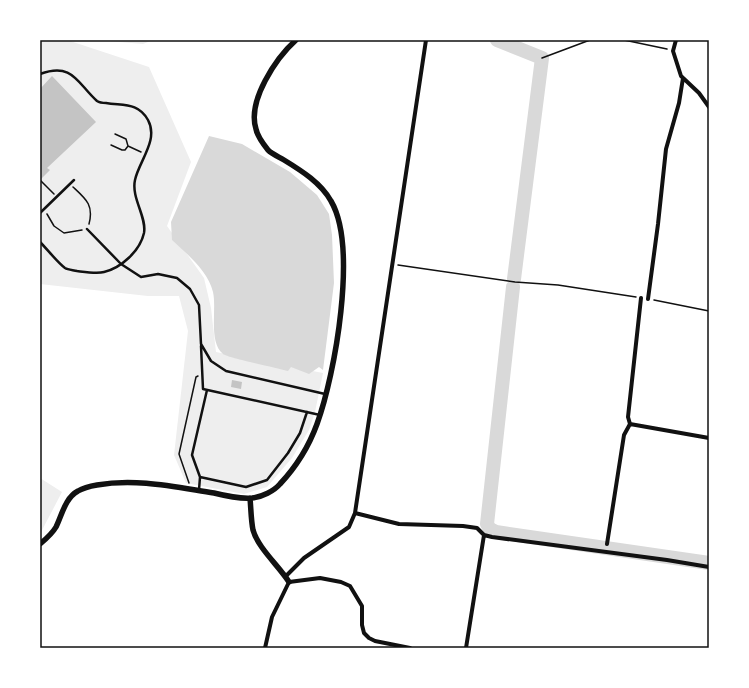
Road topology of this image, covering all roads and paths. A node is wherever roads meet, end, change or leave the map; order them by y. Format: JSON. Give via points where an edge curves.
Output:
{"nodes":[{"id":1,"x":296,"y":40,"type":"edge"},
{"id":2,"x":426,"y":40,"type":"edge"},
{"id":3,"x":590,"y":40,"type":"edge"},
{"id":4,"x":624,"y":40,"type":"edge"},
{"id":5,"x":676,"y":40,"type":"edge"},
{"id":6,"x":673,"y":51,"type":"junction"},
{"id":7,"x":542,"y":58,"type":"dead end"},
{"id":8,"x":40,"y":74,"type":"edge"},
{"id":9,"x":683,"y":78,"type":"junction"},
{"id":10,"x":709,"y":107,"type":"edge"},
{"id":11,"x":115,"y":134,"type":"dead end"},
{"id":12,"x":111,"y":145,"type":"dead end"},
{"id":13,"x":128,"y":146,"type":"junction"},
{"id":14,"x":142,"y":153,"type":"dead end"},
{"id":15,"x":40,"y":180,"type":"edge"},
{"id":16,"x":74,"y":180,"type":"dead end"},
{"id":17,"x":70,"y":184,"type":"junction"},
{"id":18,"x":57,"y":197,"type":"junction"},
{"id":19,"x":43,"y":210,"type":"junction"},
{"id":20,"x":40,"y":213,"type":"edge"},
{"id":21,"x":87,"y":229,"type":"junction"},
{"id":22,"x":40,"y":242,"type":"edge"},
{"id":23,"x":121,"y":264,"type":"junction"},
{"id":24,"x":393,"y":264,"type":"junction"},
{"id":25,"x":641,"y":298,"type":"joint"},
{"id":26,"x":648,"y":299,"type":"joint"},
{"id":27,"x":709,"y":311,"type":"edge"},
{"id":28,"x":201,"y":344,"type":"junction"},
{"id":29,"x":202,"y":374,"type":"junction"},
{"id":30,"x":207,"y":390,"type":"junction"},
{"id":31,"x":326,"y":395,"type":"junction"},
{"id":32,"x":307,"y":412,"type":"junction"},
{"id":33,"x":320,"y":415,"type":"junction"},
{"id":34,"x":630,"y":424,"type":"junction"},
{"id":35,"x":709,"y":438,"type":"edge"},
{"id":36,"x":200,"y":477,"type":"junction"},
{"id":37,"x":188,"y":489,"type":"junction"},
{"id":38,"x":198,"y":491,"type":"junction"},
{"id":39,"x":250,"y":498,"type":"junction"},
{"id":40,"x":355,"y":513,"type":"junction"},
{"id":41,"x":484,"y":535,"type":"junction"},
{"id":42,"x":40,"y":544,"type":"edge"},
{"id":43,"x":607,"y":544,"type":"dead end"},
{"id":44,"x":709,"y":567,"type":"edge"},
{"id":45,"x":288,"y":579,"type":"junction"},
{"id":46,"x":265,"y":648,"type":"edge"},
{"id":47,"x":410,"y":648,"type":"edge"},
{"id":48,"x":466,"y":648,"type":"edge"}],
"edges":[{"from":1,"to":31,"type":"street","via":[[275,64],[263,85],[254,118],[256,130],[267,149],[320,186],[338,215],[344,269],[341,312]]},
{"from":2,"to":24,"type":"street"},
{"from":3,"to":7,"type":"path"},
{"from":4,"to":6,"type":"path"},
{"from":5,"to":6,"type":"street"},
{"from":6,"to":9,"type":"street"},
{"from":8,"to":23,"type":"lane","via":[[61,70],[75,77],[99,102],[128,104],[148,120],[153,134],[135,180],[134,194],[144,232],[141,242]]},
{"from":9,"to":10,"type":"street"},
{"from":9,"to":26,"type":"street","via":[[666,149]]},
{"from":11,"to":13,"type":"path","via":[[126,139]]},
{"from":12,"to":13,"type":"path","via":[[122,150]]},
{"from":13,"to":14,"type":"path"},
{"from":15,"to":18,"type":"path"},
{"from":16,"to":17,"type":"lane"},
{"from":17,"to":18,"type":"lane"},
{"from":17,"to":21,"type":"path","via":[[90,207]]},
{"from":18,"to":19,"type":"lane"},
{"from":19,"to":20,"type":"lane"},
{"from":19,"to":21,"type":"path","via":[[54,226],[64,233]]},
{"from":21,"to":23,"type":"lane"},
{"from":22,"to":23,"type":"lane","via":[[66,268],[104,273]]},
{"from":23,"to":28,"type":"lane","via":[[141,277],[158,274],[176,278],[190,289],[198,305]]},
{"from":24,"to":25,"type":"path"},
{"from":24,"to":40,"type":"street"},
{"from":25,"to":34,"type":"street","via":[[628,417]]},
{"from":26,"to":27,"type":"path"},
{"from":28,"to":29,"type":"lane"},
{"from":28,"to":31,"type":"lane","via":[[211,361],[226,371]]},
{"from":29,"to":30,"type":"lane","via":[[202,389]]},
{"from":29,"to":37,"type":"path","via":[[196,377],[179,454],[189,483]]},
{"from":30,"to":32,"type":"lane"},
{"from":30,"to":36,"type":"lane","via":[[192,455]]},
{"from":31,"to":33,"type":"street"},
{"from":32,"to":33,"type":"lane"},
{"from":32,"to":36,"type":"lane","via":[[300,433],[267,480],[246,487]]},
{"from":33,"to":39,"type":"street","via":[[306,447],[279,486],[266,494]]},
{"from":34,"to":35,"type":"street"},
{"from":34,"to":43,"type":"street","via":[[624,435]]},
{"from":36,"to":38,"type":"lane"},
{"from":37,"to":38,"type":"street"},
{"from":37,"to":42,"type":"street","via":[[114,482],[77,491],[66,503],[55,528]]},
{"from":38,"to":39,"type":"street"},
{"from":39,"to":45,"type":"street","via":[[253,530],[257,539]]},
{"from":40,"to":41,"type":"street","via":[[399,524],[477,528]]},
{"from":40,"to":45,"type":"street","via":[[349,527],[304,558]]},
{"from":41,"to":44,"type":"street"},
{"from":41,"to":48,"type":"street"},
{"from":45,"to":46,"type":"street","via":[[272,617]]},
{"from":45,"to":47,"type":"street","via":[[320,578],[350,586],[362,606],[364,633],[375,641]]}]}
